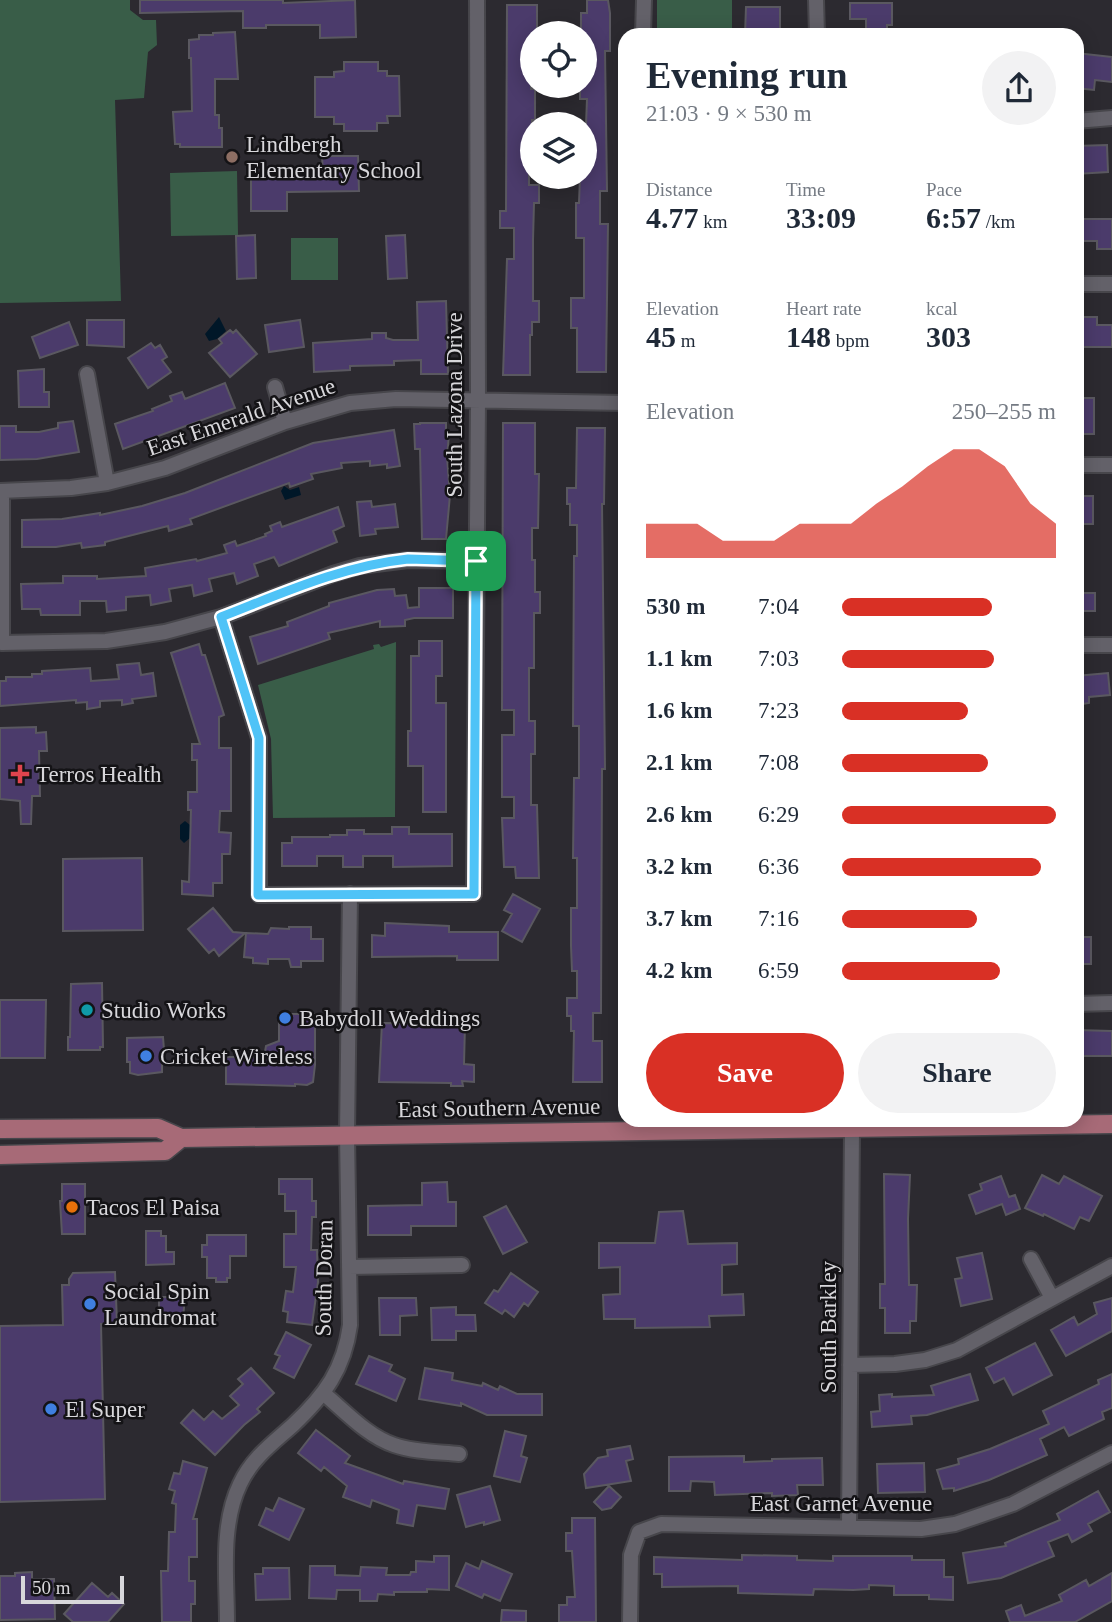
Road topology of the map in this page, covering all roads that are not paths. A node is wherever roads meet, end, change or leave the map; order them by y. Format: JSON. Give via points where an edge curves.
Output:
{"nodes":[{"id":1,"x":477,"y":0,"type":"edge"},
{"id":2,"x":643,"y":0,"type":"edge"},
{"id":3,"x":816,"y":0,"type":"edge"},
{"id":4,"x":643,"y":28,"type":"edge"},
{"id":5,"x":817,"y":28,"type":"edge"},
{"id":6,"x":1112,"y":118,"type":"edge"},
{"id":7,"x":1084,"y":120,"type":"edge"},
{"id":8,"x":1084,"y":284,"type":"edge"},
{"id":9,"x":1112,"y":284,"type":"edge"},
{"id":10,"x":87,"y":374,"type":"dead end"},
{"id":11,"x":275,"y":387,"type":"dead end"},
{"id":12,"x":478,"y":401,"type":"junction"},
{"id":13,"x":618,"y":402,"type":"edge"},
{"id":14,"x":285,"y":422,"type":"junction"},
{"id":15,"x":1084,"y":465,"type":"edge"},
{"id":16,"x":1112,"y":465,"type":"edge"},
{"id":17,"x":107,"y":483,"type":"junction"},
{"id":18,"x":1,"y":491,"type":"edge"},
{"id":19,"x":476,"y":561,"type":"junction"},
{"id":20,"x":221,"y":617,"type":"junction"},
{"id":21,"x":1084,"y":645,"type":"edge"},
{"id":22,"x":1112,"y":645,"type":"edge"},
{"id":23,"x":350,"y":894,"type":"junction"},
{"id":24,"x":1112,"y":1003,"type":"edge"},
{"id":25,"x":1084,"y":1004,"type":"edge"},
{"id":26,"x":1084,"y":1124,"type":"edge"},
{"id":27,"x":1112,"y":1124,"type":"edge"},
{"id":28,"x":618,"y":1126,"type":"edge"},
{"id":29,"x":852,"y":1127,"type":"edge"},
{"id":30,"x":0,"y":1129,"type":"edge"},
{"id":31,"x":119,"y":1129,"type":"junction"},
{"id":32,"x":347,"y":1135,"type":"junction"},
{"id":33,"x":181,"y":1138,"type":"junction"},
{"id":34,"x":0,"y":1155,"type":"edge"},
{"id":35,"x":32,"y":1155,"type":"junction"},
{"id":36,"x":1031,"y":1259,"type":"dead end"},
{"id":37,"x":462,"y":1265,"type":"dead end"},
{"id":38,"x":1112,"y":1266,"type":"edge"},
{"id":39,"x":349,"y":1267,"type":"junction"},
{"id":40,"x":1052,"y":1298,"type":"junction"},
{"id":41,"x":850,"y":1365,"type":"junction"},
{"id":42,"x":323,"y":1393,"type":"junction"},
{"id":43,"x":1112,"y":1452,"type":"edge"},
{"id":44,"x":459,"y":1454,"type":"dead end"},
{"id":45,"x":849,"y":1528,"type":"junction"},
{"id":46,"x":226,"y":1622,"type":"edge"},
{"id":47,"x":630,"y":1622,"type":"edge"}],
"edges":[{"from":1,"to":12,"type":"street","name":"South Lazona Drive"},
{"from":2,"to":4,"type":"street"},
{"from":3,"to":5,"type":"street"},
{"from":6,"to":7,"type":"street"},
{"from":8,"to":9,"type":"street"},
{"from":10,"to":17,"type":"street"},
{"from":11,"to":14,"type":"street"},
{"from":12,"to":13,"type":"street","name":"East Emerald Avenue"},
{"from":12,"to":14,"type":"street","name":"East Emerald Avenue","via":[[350,403]]},
{"from":12,"to":19,"type":"street","name":"South Lazona Drive"},
{"from":14,"to":17,"type":"street","name":"East Emerald Avenue","via":[[201,456]]},
{"from":15,"to":16,"type":"street"},
{"from":17,"to":18,"type":"street","name":"East Emerald Avenue"},
{"from":18,"to":20,"type":"street","via":[[2,643],[106,641]]},
{"from":19,"to":20,"type":"street","via":[[408,559],[360,566]]},
{"from":19,"to":23,"type":"street","name":"South Lazona Drive","via":[[474,894]]},
{"from":20,"to":23,"type":"street","via":[[259,738],[258,895]]},
{"from":21,"to":22,"type":"street"},
{"from":23,"to":32,"type":"street","name":"South Doran"},
{"from":24,"to":25,"type":"street"},
{"from":26,"to":27,"type":"main road","name":"East Southern Avenue"},
{"from":28,"to":32,"type":"main road","name":"East Southern Avenue"},
{"from":29,"to":41,"type":"street","name":"South Barkley"},
{"from":30,"to":31,"type":"main road","name":"East Southern Avenue"},
{"from":31,"to":33,"type":"main road","name":"East Southern Avenue","via":[[158,1128]]},
{"from":31,"to":35,"type":"main road","via":[[102,1136],[52,1142],[39,1146]]},
{"from":32,"to":33,"type":"main road","name":"East Southern Avenue"},
{"from":32,"to":39,"type":"street","name":"South Doran"},
{"from":33,"to":35,"type":"main road","name":"East Southern Avenue","via":[[165,1151]]},
{"from":34,"to":35,"type":"main road","name":"East Southern Avenue"},
{"from":36,"to":40,"type":"street"},
{"from":37,"to":39,"type":"street"},
{"from":38,"to":40,"type":"street"},
{"from":39,"to":42,"type":"street","name":"South Doran","via":[[346,1348]]},
{"from":40,"to":41,"type":"street","via":[[957,1350],[925,1360]]},
{"from":41,"to":45,"type":"street","name":"South Barkley"},
{"from":42,"to":44,"type":"street","via":[[376,1438],[408,1449]]},
{"from":42,"to":46,"type":"street","name":"South Doran","via":[[265,1448],[239,1485],[227,1536]]},
{"from":43,"to":45,"type":"street","name":"East Garnet Avenue","via":[[1013,1504],[955,1524],[921,1529]]},
{"from":45,"to":47,"type":"street","name":"East Garnet Avenue","via":[[661,1524],[639,1532],[631,1555]]}]}
